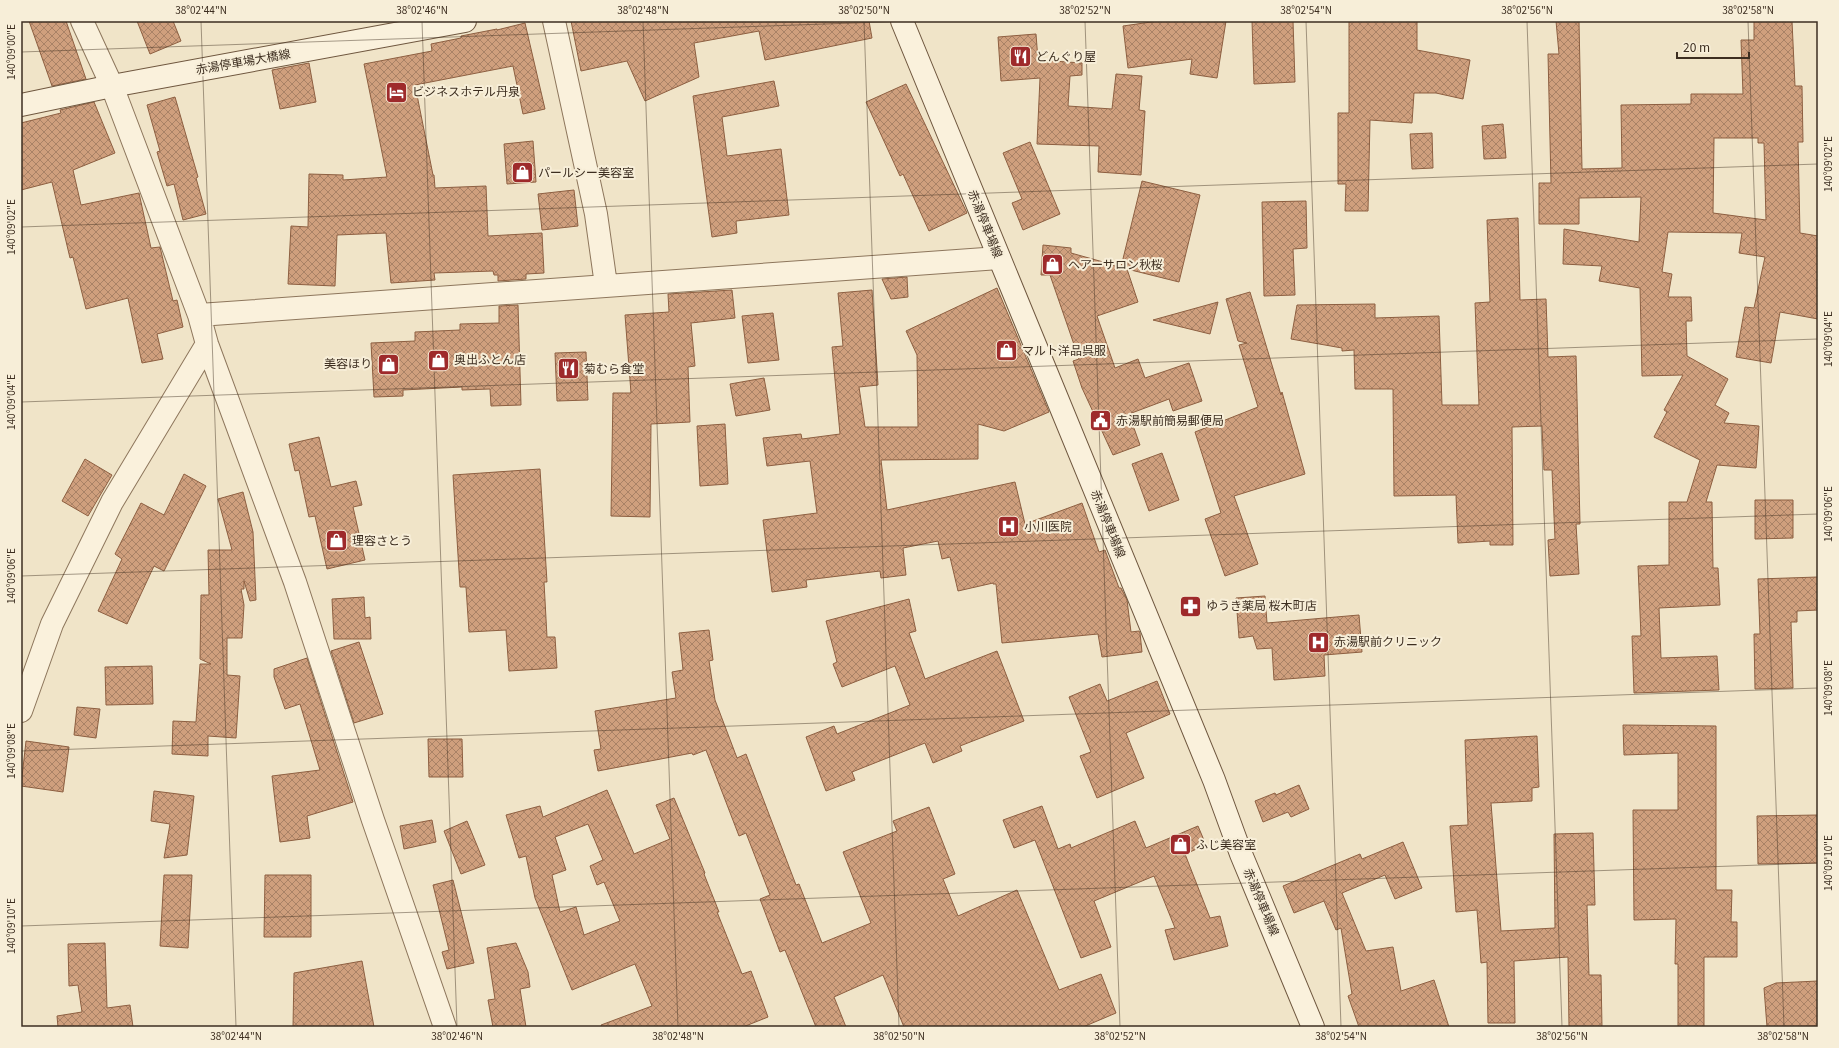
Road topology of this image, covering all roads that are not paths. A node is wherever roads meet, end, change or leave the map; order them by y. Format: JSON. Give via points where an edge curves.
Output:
{"nodes":[{"id":1,"x":82,"y":21,"type":"edge"},
{"id":2,"x":465,"y":21,"type":"edge"},
{"id":3,"x":554,"y":21,"type":"edge"},
{"id":4,"x":902,"y":21,"type":"edge"},
{"id":5,"x":112,"y":86,"type":"junction"},
{"id":6,"x":21,"y":104,"type":"edge"},
{"id":7,"x":999,"y":258,"type":"junction"},
{"id":8,"x":606,"y":285,"type":"junction"},
{"id":9,"x":199,"y":315,"type":"junction"},
{"id":10,"x":207,"y":344,"type":"junction"},
{"id":11,"x":21,"y":711,"type":"edge"},
{"id":12,"x":445,"y":1027,"type":"edge"},
{"id":13,"x":1313,"y":1027,"type":"edge"}],
"edges":[{"from":1,"to":5,"type":"street"},
{"from":2,"to":5,"type":"street","name":"赤湯停車場大橋線"},
{"from":3,"to":8,"type":"street","via":[[596,214]]},
{"from":4,"to":7,"type":"street","name":"赤湯停車場線"},
{"from":5,"to":6,"type":"street","name":"赤湯停車場大橋線"},
{"from":5,"to":9,"type":"street"},
{"from":7,"to":8,"type":"street"},
{"from":7,"to":13,"type":"street","name":"赤湯停車場線"},
{"from":8,"to":9,"type":"street"},
{"from":9,"to":10,"type":"street"},
{"from":10,"to":11,"type":"street","via":[[112,502],[52,624]]},
{"from":10,"to":12,"type":"street","via":[[295,582],[372,820]]}]}
